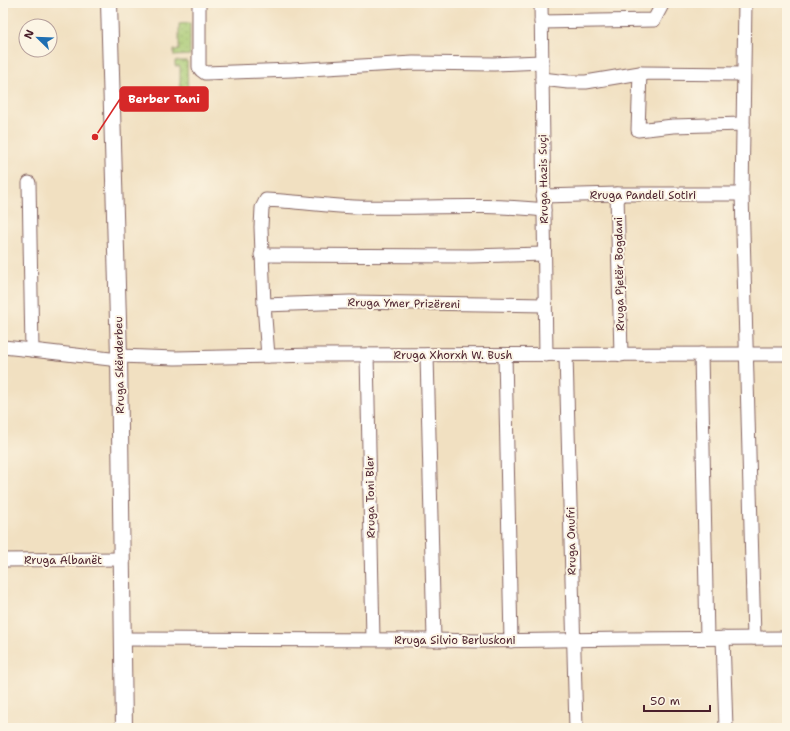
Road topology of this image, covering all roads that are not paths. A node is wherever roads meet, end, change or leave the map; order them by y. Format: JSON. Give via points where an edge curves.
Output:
{"nodes":[{"id":1,"x":108,"y":3,"type":"edge"},
{"id":2,"x":199,"y":3,"type":"edge"},
{"id":3,"x":541,"y":3,"type":"edge"},
{"id":4,"x":662,"y":3,"type":"edge"},
{"id":5,"x":745,"y":3,"type":"edge"},
{"id":6,"x":541,"y":22,"type":"junction"},
{"id":7,"x":542,"y":62,"type":"junction"},
{"id":8,"x":640,"y":73,"type":"junction"},
{"id":9,"x":743,"y":74,"type":"junction"},
{"id":10,"x":542,"y":79,"type":"junction"},
{"id":11,"x":742,"y":124,"type":"junction"},
{"id":12,"x":29,"y":183,"type":"dead end"},
{"id":13,"x":617,"y":194,"type":"junction"},
{"id":14,"x":742,"y":194,"type":"junction"},
{"id":15,"x":543,"y":196,"type":"junction"},
{"id":16,"x":544,"y":210,"type":"junction"},
{"id":17,"x":544,"y":254,"type":"junction"},
{"id":18,"x":261,"y":255,"type":"junction"},
{"id":19,"x":264,"y":305,"type":"junction"},
{"id":20,"x":545,"y":305,"type":"junction"},
{"id":21,"x":3,"y":347,"type":"edge"},
{"id":22,"x":32,"y":350,"type":"junction"},
{"id":23,"x":621,"y":354,"type":"junction"},
{"id":24,"x":700,"y":354,"type":"junction"},
{"id":25,"x":746,"y":354,"type":"junction"},
{"id":26,"x":787,"y":354,"type":"edge"},
{"id":27,"x":367,"y":355,"type":"junction"},
{"id":28,"x":427,"y":355,"type":"junction"},
{"id":29,"x":505,"y":355,"type":"junction"},
{"id":30,"x":546,"y":355,"type":"junction"},
{"id":31,"x":566,"y":355,"type":"junction"},
{"id":32,"x":268,"y":356,"type":"junction"},
{"id":33,"x":119,"y":358,"type":"junction"},
{"id":34,"x":3,"y":560,"type":"edge"},
{"id":35,"x":122,"y":560,"type":"junction"},
{"id":36,"x":707,"y":638,"type":"junction"},
{"id":37,"x":723,"y":638,"type":"junction"},
{"id":38,"x":754,"y":638,"type":"junction"},
{"id":39,"x":787,"y":638,"type":"edge"},
{"id":40,"x":124,"y":639,"type":"junction"},
{"id":41,"x":373,"y":639,"type":"junction"},
{"id":42,"x":434,"y":640,"type":"junction"},
{"id":43,"x":511,"y":640,"type":"junction"},
{"id":44,"x":574,"y":640,"type":"junction"},
{"id":45,"x":124,"y":728,"type":"edge"},
{"id":46,"x":576,"y":728,"type":"edge"},
{"id":47,"x":726,"y":728,"type":"edge"}],
"edges":[{"from":1,"to":33,"type":"main road","name":"Rruga Skënderbeu"},
{"from":2,"to":7,"type":"street","via":[[199,67],[205,73],[413,64]]},
{"from":3,"to":6,"type":"street","name":"Rruga Hazis Suçi"},
{"from":4,"to":6,"type":"street","via":[[654,20]]},
{"from":5,"to":9,"type":"street"},
{"from":6,"to":7,"type":"street","name":"Rruga Hazis Suçi"},
{"from":7,"to":10,"type":"street","name":"Rruga Hazis Suçi"},
{"from":8,"to":9,"type":"street"},
{"from":8,"to":10,"type":"street","via":[[586,82]]},
{"from":8,"to":11,"type":"street","via":[[638,130],[672,126]]},
{"from":9,"to":11,"type":"street"},
{"from":10,"to":15,"type":"street","name":"Rruga Hazis Suçi"},
{"from":11,"to":14,"type":"street"},
{"from":12,"to":22,"type":"street"},
{"from":13,"to":14,"type":"street","name":"Rruga Pandeli Sotiri"},
{"from":13,"to":15,"type":"street","name":"Rruga Pandeli Sotiri"},
{"from":13,"to":23,"type":"street","name":"Rruga Pjetër Bogdani"},
{"from":14,"to":25,"type":"street"},
{"from":15,"to":16,"type":"street","name":"Rruga Hazis Suçi"},
{"from":16,"to":17,"type":"street","name":"Rruga Hazis Suçi"},
{"from":16,"to":18,"type":"street","via":[[513,206],[354,207],[266,200],[262,208],[260,227]]},
{"from":17,"to":18,"type":"street"},
{"from":17,"to":20,"type":"street","name":"Rruga Hazis Suçi"},
{"from":18,"to":19,"type":"street"},
{"from":19,"to":20,"type":"street","name":"Rruga Ymer Prizëreni","via":[[350,302]]},
{"from":19,"to":32,"type":"street"},
{"from":20,"to":30,"type":"street","name":"Rruga Hazis Suçi"},
{"from":21,"to":22,"type":"street","name":"Rruga Xhorxh W. Bush"},
{"from":22,"to":33,"type":"street","name":"Rruga Xhorxh W. Bush"},
{"from":23,"to":24,"type":"street","name":"Rruga Xhorxh W. Bush"},
{"from":23,"to":31,"type":"street","name":"Rruga Xhorxh W. Bush"},
{"from":24,"to":25,"type":"street","name":"Rruga Xhorxh W. Bush"},
{"from":24,"to":36,"type":"street"},
{"from":25,"to":26,"type":"street","name":"Rruga Xhorxh W. Bush"},
{"from":25,"to":38,"type":"street"},
{"from":27,"to":28,"type":"street","name":"Rruga Xhorxh W. Bush"},
{"from":27,"to":32,"type":"street","name":"Rruga Xhorxh W. Bush"},
{"from":27,"to":41,"type":"street","name":"Rruga Toni Bler"},
{"from":28,"to":29,"type":"street","name":"Rruga Xhorxh W. Bush"},
{"from":28,"to":42,"type":"street"},
{"from":29,"to":30,"type":"street","name":"Rruga Xhorxh W. Bush"},
{"from":29,"to":43,"type":"street"},
{"from":30,"to":31,"type":"street","name":"Rruga Xhorxh W. Bush"},
{"from":31,"to":44,"type":"street","name":"Rruga Onufri"},
{"from":32,"to":33,"type":"street","name":"Rruga Xhorxh W. Bush"},
{"from":33,"to":35,"type":"main road","name":"Rruga Skënderbeu"},
{"from":34,"to":35,"type":"street","name":"Rruga Albanët"},
{"from":35,"to":40,"type":"main road","name":"Rruga Skënderbeu"},
{"from":36,"to":37,"type":"street","name":"Rruga Silvio Berluskoni"},
{"from":36,"to":44,"type":"street","name":"Rruga Silvio Berluskoni"},
{"from":37,"to":38,"type":"street","name":"Rruga Silvio Berluskoni"},
{"from":37,"to":47,"type":"street"},
{"from":38,"to":39,"type":"street","name":"Rruga Silvio Berluskoni"},
{"from":40,"to":41,"type":"street","name":"Rruga Silvio Berluskoni"},
{"from":40,"to":45,"type":"main road","name":"Rruga Skënderbeu"},
{"from":41,"to":42,"type":"street","name":"Rruga Silvio Berluskoni"},
{"from":42,"to":43,"type":"street","name":"Rruga Silvio Berluskoni"},
{"from":43,"to":44,"type":"street","name":"Rruga Silvio Berluskoni"},
{"from":44,"to":46,"type":"street","name":"Rruga Onufri"}]}
